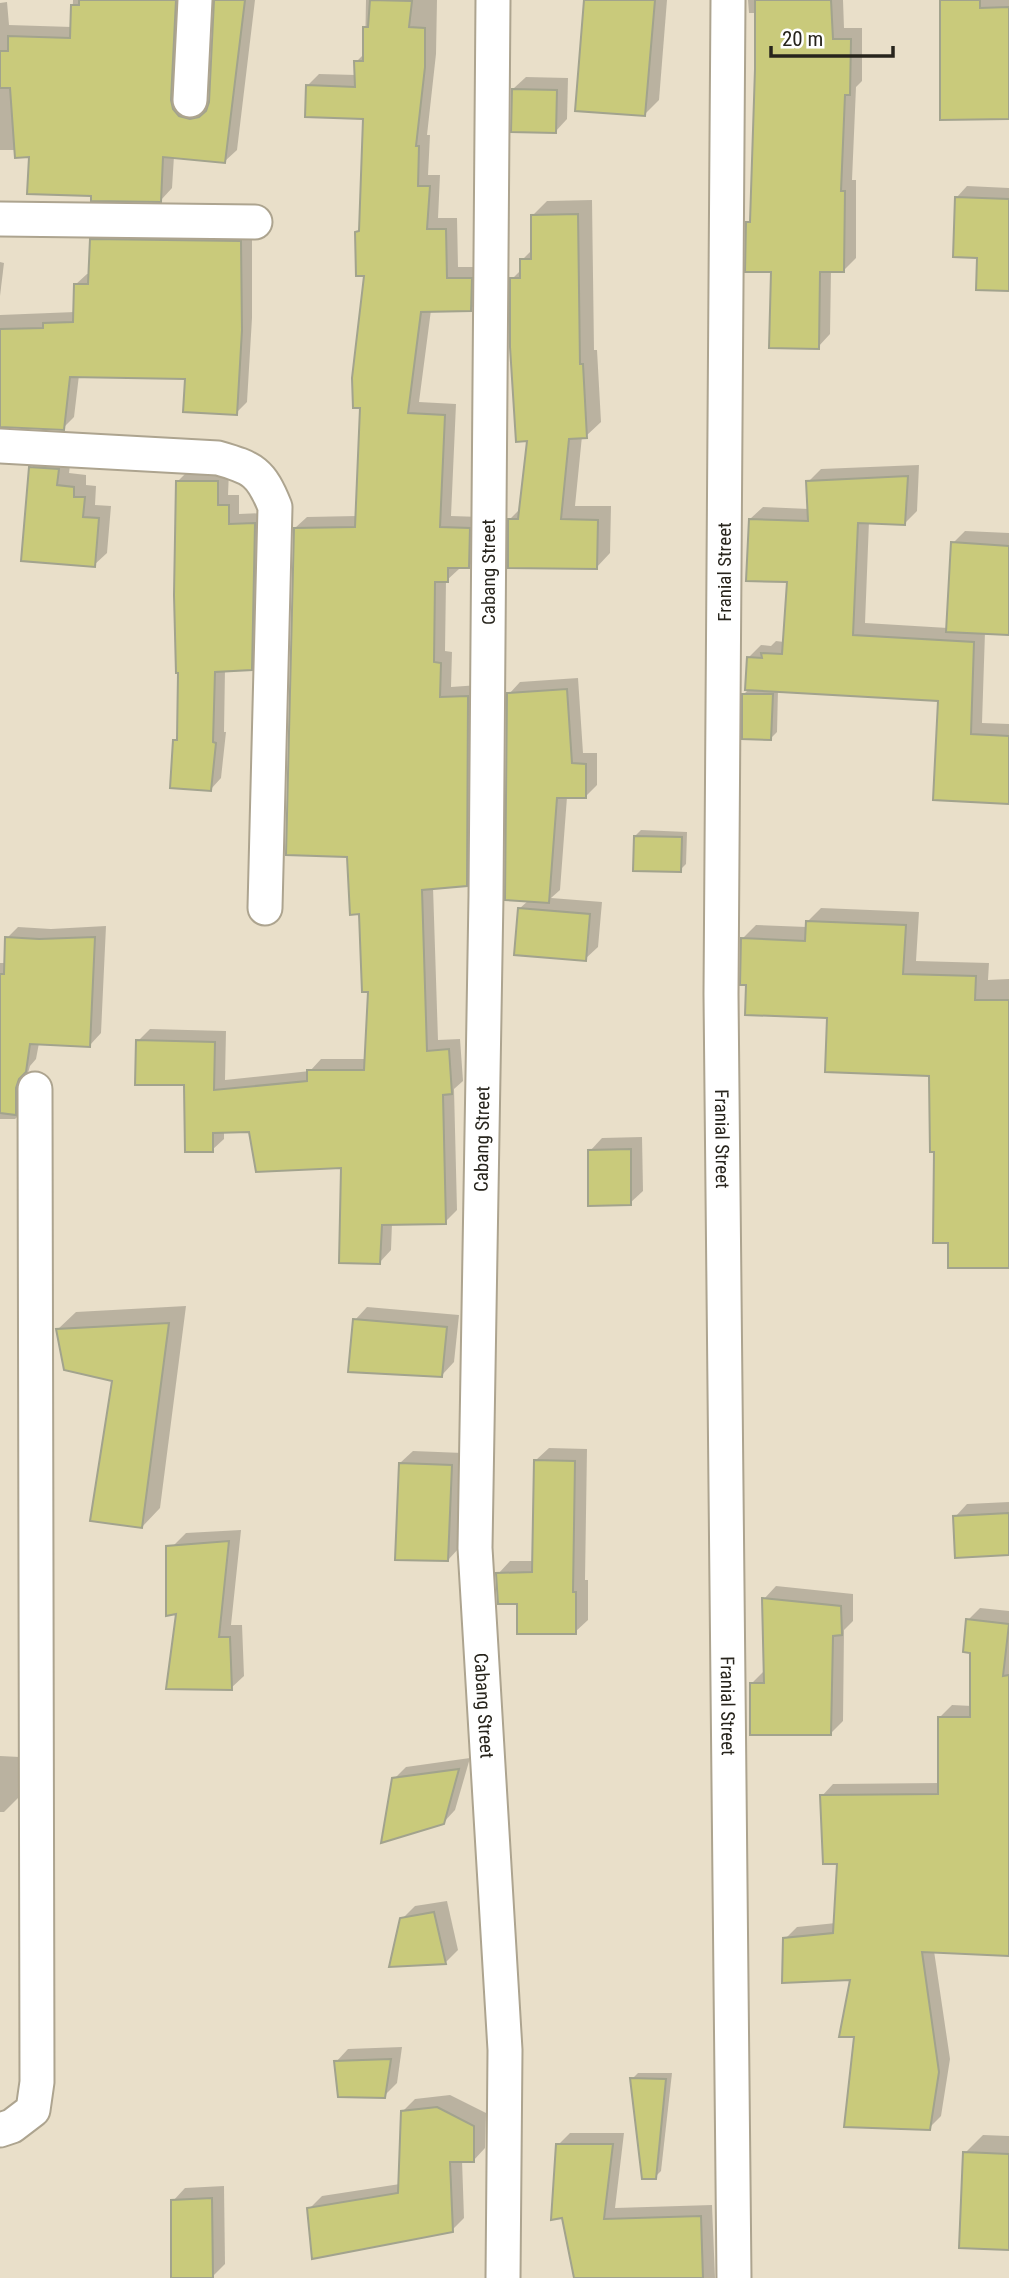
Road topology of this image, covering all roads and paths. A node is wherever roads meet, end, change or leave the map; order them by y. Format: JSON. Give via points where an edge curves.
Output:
{"nodes":[{"id":1,"x":195,"y":0,"type":"edge"},
{"id":2,"x":493,"y":0,"type":"edge"},
{"id":3,"x":728,"y":0,"type":"edge"},
{"id":4,"x":190,"y":100,"type":"dead end"},
{"id":5,"x":0,"y":219,"type":"edge"},
{"id":6,"x":255,"y":222,"type":"dead end"},
{"id":7,"x":0,"y":446,"type":"edge"},
{"id":8,"x":265,"y":908,"type":"dead end"},
{"id":9,"x":35,"y":1089,"type":"dead end"},
{"id":10,"x":0,"y":2130,"type":"edge"},
{"id":11,"x":503,"y":2278,"type":"edge"},
{"id":12,"x":734,"y":2278,"type":"edge"}],
"edges":[{"from":1,"to":4,"type":"street"},
{"from":2,"to":11,"type":"street","name":"Cabang Street","via":[[475,1548],[505,2050]]},
{"from":3,"to":12,"type":"street","name":"Franial Street","via":[[721,994]]},
{"from":5,"to":6,"type":"street"},
{"from":7,"to":8,"type":"street","via":[[218,458],[247,466],[267,488],[275,507]]},
{"from":9,"to":10,"type":"street","via":[[37,2082],[33,2110]]}]}
